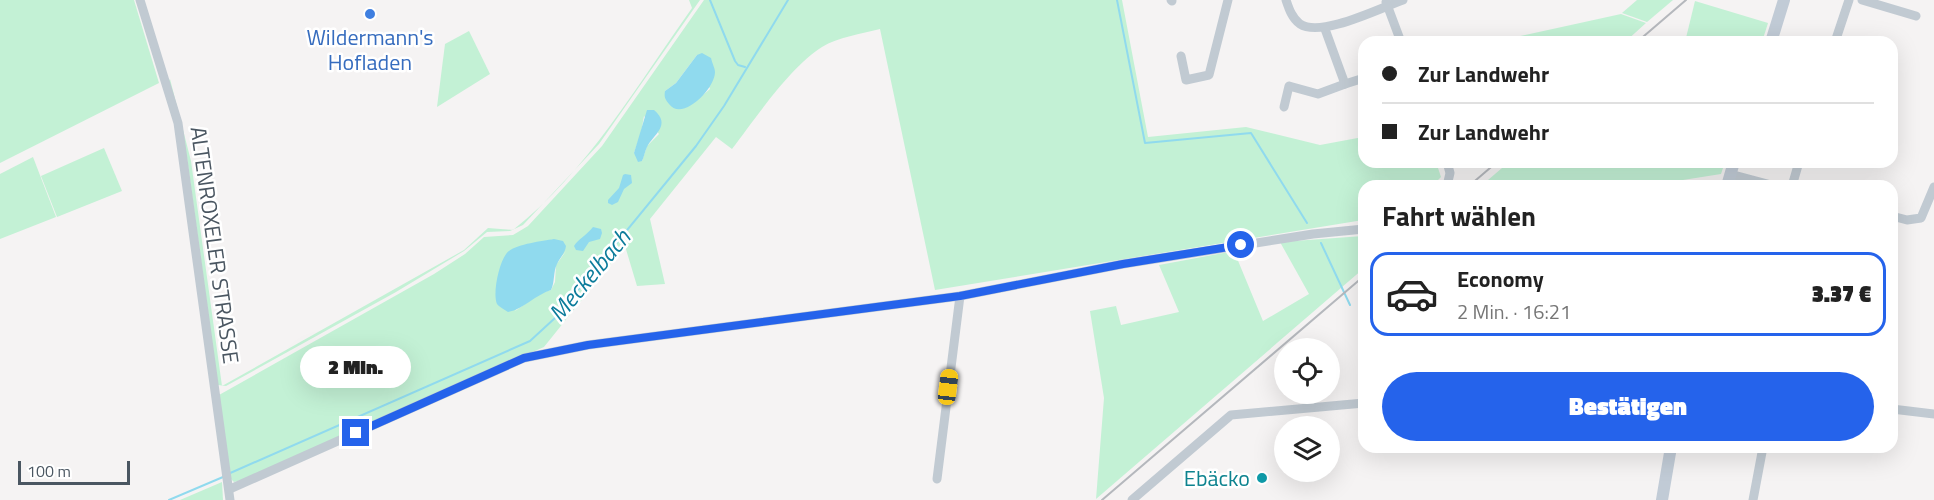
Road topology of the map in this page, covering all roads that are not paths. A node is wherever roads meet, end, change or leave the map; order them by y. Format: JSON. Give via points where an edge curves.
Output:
{"nodes":[{"id":1,"x":140,"y":0,"type":"edge"},
{"id":2,"x":1228,"y":0,"type":"edge"},
{"id":3,"x":1286,"y":0,"type":"edge"},
{"id":4,"x":1403,"y":0,"type":"edge"},
{"id":5,"x":1784,"y":0,"type":"edge"},
{"id":6,"x":1849,"y":0,"type":"edge"},
{"id":7,"x":1862,"y":0,"type":"edge"},
{"id":8,"x":1387,"y":3,"type":"edge"},
{"id":9,"x":1916,"y":16,"type":"dead end"},
{"id":10,"x":1325,"y":28,"type":"junction"},
{"id":11,"x":1399,"y":36,"type":"edge"},
{"id":12,"x":1773,"y":36,"type":"edge"},
{"id":13,"x":1837,"y":36,"type":"edge"},
{"id":14,"x":1181,"y":56,"type":"dead end"},
{"id":15,"x":1358,"y":80,"type":"edge"},
{"id":16,"x":1344,"y":84,"type":"junction"},
{"id":17,"x":1284,"y":107,"type":"dead end"},
{"id":18,"x":1730,"y":174,"type":"edge"},
{"id":19,"x":1752,"y":180,"type":"edge"},
{"id":20,"x":1934,"y":187,"type":"edge"},
{"id":21,"x":1898,"y":218,"type":"edge"},
{"id":22,"x":1358,"y":230,"type":"edge"},
{"id":23,"x":960,"y":296,"type":"junction"},
{"id":24,"x":1358,"y":404,"type":"edge"},
{"id":25,"x":1898,"y":410,"type":"edge"},
{"id":26,"x":1934,"y":414,"type":"edge"},
{"id":27,"x":1670,"y":453,"type":"edge"},
{"id":28,"x":1762,"y":453,"type":"edge"},
{"id":29,"x":937,"y":479,"type":"dead end"},
{"id":30,"x":230,"y":485,"type":"junction"},
{"id":31,"x":230,"y":500,"type":"edge"},
{"id":32,"x":1132,"y":500,"type":"edge"},
{"id":33,"x":1662,"y":500,"type":"edge"},
{"id":34,"x":1753,"y":500,"type":"edge"}],
"edges":[{"from":1,"to":30,"type":"street","name":"ALTENROXELER STRASSE","via":[[178,123]]},
{"from":2,"to":14,"type":"street","via":[[1209,75],[1186,80]]},
{"from":3,"to":10,"type":"street","via":[[1299,23]]},
{"from":4,"to":8,"type":"street"},
{"from":5,"to":12,"type":"main road"},
{"from":6,"to":13,"type":"street"},
{"from":7,"to":9,"type":"street"},
{"from":8,"to":10,"type":"street"},
{"from":8,"to":11,"type":"street"},
{"from":10,"to":16,"type":"street"},
{"from":15,"to":16,"type":"street"},
{"from":16,"to":17,"type":"street","via":[[1318,94],[1288,86]]},
{"from":18,"to":19,"type":"street"},
{"from":20,"to":21,"type":"street","via":[[1921,218]]},
{"from":22,"to":23,"type":"street","via":[[1123,264]]},
{"from":23,"to":29,"type":"street"},
{"from":23,"to":30,"type":"street","via":[[600,343],[524,358]]},
{"from":24,"to":32,"type":"street","via":[[1231,415]]},
{"from":25,"to":26,"type":"street"},
{"from":27,"to":33,"type":"main road"},
{"from":28,"to":34,"type":"street"},
{"from":30,"to":31,"type":"street","name":"ALTENROXELER STRASSE"}]}
